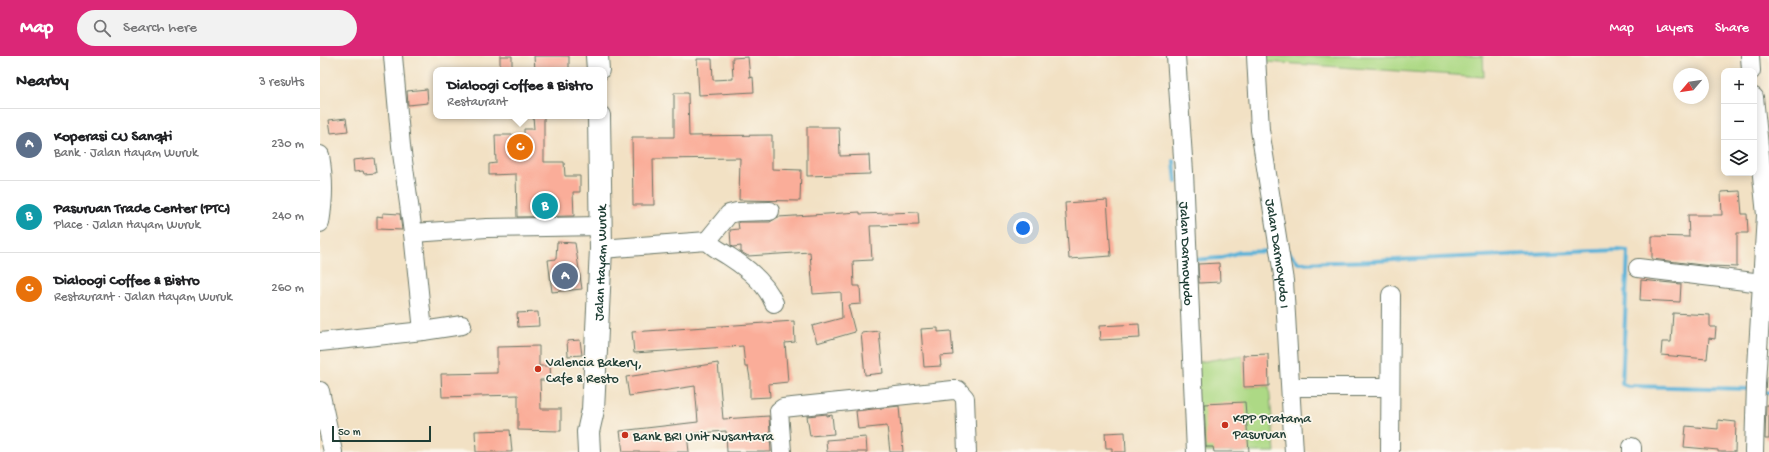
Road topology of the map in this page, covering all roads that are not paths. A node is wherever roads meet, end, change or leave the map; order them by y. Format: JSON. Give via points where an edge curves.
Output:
{"nodes":[{"id":1,"x":393,"y":56,"type":"edge"},
{"id":2,"x":597,"y":56,"type":"edge"},
{"id":3,"x":1176,"y":56,"type":"edge"},
{"id":4,"x":1256,"y":56,"type":"edge"},
{"id":5,"x":1750,"y":56,"type":"edge"},
{"id":6,"x":598,"y":67,"type":"edge"},
{"id":7,"x":1751,"y":68,"type":"edge"},
{"id":8,"x":1755,"y":104,"type":"edge"},
{"id":9,"x":598,"y":119,"type":"edge"},
{"id":10,"x":320,"y":155,"type":"edge"},
{"id":11,"x":770,"y":211,"type":"dead end"},
{"id":12,"x":320,"y":223,"type":"edge"},
{"id":13,"x":600,"y":226,"type":"junction"},
{"id":14,"x":413,"y":233,"type":"junction"},
{"id":15,"x":1767,"y":234,"type":"edge"},
{"id":16,"x":707,"y":241,"type":"junction"},
{"id":17,"x":601,"y":249,"type":"junction"},
{"id":18,"x":1638,"y":268,"type":"dead end"},
{"id":19,"x":1762,"y":283,"type":"junction"},
{"id":20,"x":1391,"y":295,"type":"dead end"},
{"id":21,"x":774,"y":303,"type":"dead end"},
{"id":22,"x":462,"y":325,"type":"dead end"},
{"id":23,"x":423,"y":331,"type":"junction"},
{"id":24,"x":320,"y":342,"type":"edge"},
{"id":25,"x":1390,"y":387,"type":"junction"},
{"id":26,"x":1291,"y":388,"type":"junction"},
{"id":27,"x":320,"y":391,"type":"edge"},
{"id":28,"x":593,"y":410,"type":"junction"},
{"id":29,"x":333,"y":452,"type":"edge"},
{"id":30,"x":589,"y":452,"type":"edge"},
{"id":31,"x":602,"y":452,"type":"edge"},
{"id":32,"x":782,"y":452,"type":"edge"},
{"id":33,"x":967,"y":452,"type":"edge"},
{"id":34,"x":1196,"y":452,"type":"edge"},
{"id":35,"x":1294,"y":452,"type":"edge"},
{"id":36,"x":1390,"y":452,"type":"edge"},
{"id":37,"x":1754,"y":452,"type":"edge"}],
"edges":[{"from":1,"to":14,"type":"street","via":[[401,146]]},
{"from":2,"to":6,"type":"main road"},
{"from":3,"to":34,"type":"street","name":"Jalan Darmoyudo"},
{"from":4,"to":26,"type":"street","name":"Jalan Darmoyudo I","via":[[1260,130],[1284,281]]},
{"from":5,"to":7,"type":"street"},
{"from":8,"to":15,"type":"street"},
{"from":9,"to":13,"type":"main road","name":"Jalan Hayam Wuruk"},
{"from":10,"to":12,"type":"street","via":[[324,201]]},
{"from":11,"to":16,"type":"street","via":[[729,214]]},
{"from":13,"to":14,"type":"street","via":[[487,228]]},
{"from":13,"to":17,"type":"main road","name":"Jalan Hayam Wuruk"},
{"from":14,"to":23,"type":"street"},
{"from":15,"to":19,"type":"street"},
{"from":16,"to":17,"type":"street"},
{"from":16,"to":21,"type":"street","via":[[760,281]]},
{"from":17,"to":28,"type":"main road","name":"Jalan Hayam Wuruk"},
{"from":18,"to":19,"type":"street"},
{"from":19,"to":37,"type":"street"},
{"from":20,"to":25,"type":"street"},
{"from":22,"to":23,"type":"street"},
{"from":23,"to":24,"type":"street"},
{"from":25,"to":26,"type":"street"},
{"from":25,"to":36,"type":"street"},
{"from":26,"to":35,"type":"street","name":"Jalan Darmoyudo I"},
{"from":27,"to":29,"type":"street"},
{"from":28,"to":30,"type":"main road","name":"Jalan Hayam Wuruk","via":[[588,432]]},
{"from":28,"to":31,"type":"main road","name":"Jalan Hayam Wuruk","via":[[601,429]]},
{"from":32,"to":33,"type":"street","via":[[779,417],[783,408],[953,390],[961,392],[965,398]]}]}
